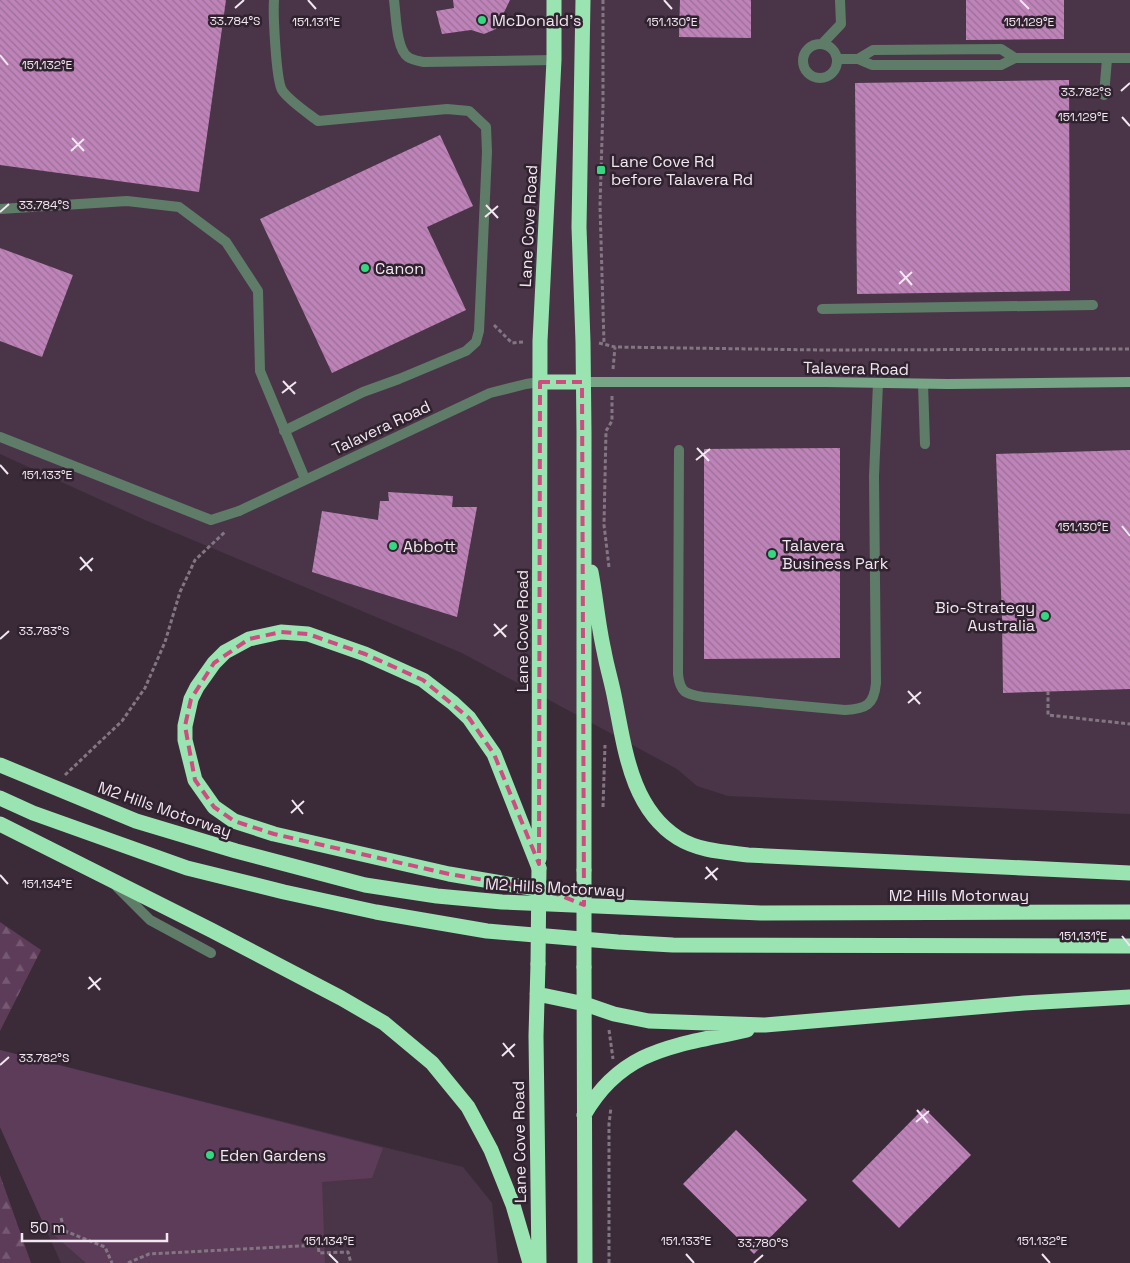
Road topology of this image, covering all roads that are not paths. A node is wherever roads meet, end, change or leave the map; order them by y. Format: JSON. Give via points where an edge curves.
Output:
{"nodes":[{"id":1,"x":274,"y":0,"type":"edge"},
{"id":2,"x":394,"y":0,"type":"edge"},
{"id":3,"x":554,"y":0,"type":"edge"},
{"id":4,"x":583,"y":0,"type":"edge"},
{"id":5,"x":840,"y":0,"type":"edge"},
{"id":6,"x":822,"y":44,"type":"junction"},
{"id":7,"x":1015,"y":58,"type":"junction"},
{"id":8,"x":1130,"y":58,"type":"edge"},
{"id":9,"x":837,"y":59,"type":"junction"},
{"id":10,"x":858,"y":59,"type":"junction"},
{"id":11,"x":1107,"y":59,"type":"junction"},
{"id":12,"x":554,"y":60,"type":"junction"},
{"id":13,"x":1104,"y":95,"type":"dead end"},
{"id":14,"x":0,"y":209,"type":"edge"},
{"id":15,"x":1093,"y":305,"type":"dead end"},
{"id":16,"x":822,"y":309,"type":"dead end"},
{"id":17,"x":540,"y":382,"type":"junction"},
{"id":18,"x":582,"y":382,"type":"junction"},
{"id":19,"x":1130,"y":382,"type":"edge"},
{"id":20,"x":878,"y":383,"type":"junction"},
{"id":21,"x":923,"y":384,"type":"junction"},
{"id":22,"x":284,"y":431,"type":"junction"},
{"id":23,"x":0,"y":437,"type":"edge"},
{"id":24,"x":925,"y":444,"type":"dead end"},
{"id":25,"x":679,"y":450,"type":"dead end"},
{"id":26,"x":305,"y":479,"type":"junction"},
{"id":27,"x":584,"y":534,"type":"junction"},
{"id":28,"x":0,"y":765,"type":"edge"},
{"id":29,"x":0,"y":798,"type":"edge"},
{"id":30,"x":0,"y":824,"type":"edge"},
{"id":31,"x":539,"y":868,"type":"junction"},
{"id":32,"x":1130,"y":873,"type":"edge"},
{"id":33,"x":109,"y":878,"type":"junction"},
{"id":34,"x":586,"y":907,"type":"junction"},
{"id":35,"x":1130,"y":912,"type":"edge"},
{"id":36,"x":1130,"y":946,"type":"edge"},
{"id":37,"x":211,"y":953,"type":"dead end"},
{"id":38,"x":537,"y":994,"type":"junction"},
{"id":39,"x":1130,"y":997,"type":"edge"},
{"id":40,"x":585,"y":1004,"type":"junction"},
{"id":41,"x":765,"y":1025,"type":"junction"},
{"id":42,"x":584,"y":1115,"type":"junction"},
{"id":43,"x":530,"y":1263,"type":"edge"},
{"id":44,"x":539,"y":1263,"type":"edge"},
{"id":45,"x":585,"y":1263,"type":"edge"}],
"edges":[{"from":1,"to":22,"type":"street","via":[[277,65],[282,90],[318,121],[447,109],[469,111],[486,128],[487,152],[476,342],[466,350],[363,392]]},
{"from":2,"to":12,"type":"street","via":[[402,51],[408,57],[423,62]]},
{"from":3,"to":12,"type":"highway","name":"Lane Cove Road"},
{"from":4,"to":18,"type":"highway","via":[[579,227]]},
{"from":5,"to":6,"type":"street","via":[[840,24]]},
{"from":6,"to":9,"type":"street","via":[[830,48]]},
{"from":6,"to":9,"type":"street","via":[[811,47],[804,56],[807,73],[816,78],[828,77],[836,68]]},
{"from":7,"to":10,"type":"street","via":[[1001,65],[872,65]]},
{"from":7,"to":10,"type":"street","via":[[1001,49],[981,49],[873,50]]},
{"from":7,"to":11,"type":"street"},
{"from":8,"to":11,"type":"street"},
{"from":9,"to":10,"type":"street"},
{"from":11,"to":13,"type":"street"},
{"from":12,"to":17,"type":"highway","name":"Lane Cove Road"},
{"from":14,"to":22,"type":"street","via":[[127,201],[179,207],[226,242],[258,291],[260,371]]},
{"from":15,"to":16,"type":"street"},
{"from":17,"to":18,"type":"highway"},
{"from":17,"to":26,"type":"street","name":"Talavera Road","via":[[490,393]]},
{"from":17,"to":31,"type":"highway","name":"Lane Cove Road"},
{"from":18,"to":20,"type":"main road","name":"Talavera Road"},
{"from":18,"to":27,"type":"highway"},
{"from":19,"to":21,"type":"main road","name":"Talavera Road"},
{"from":20,"to":21,"type":"main road","name":"Talavera Road"},
{"from":20,"to":25,"type":"street","via":[[874,476],[876,682],[870,703],[859,709],[703,697],[687,694],[679,686]]},
{"from":21,"to":24,"type":"street"},
{"from":22,"to":26,"type":"street"},
{"from":23,"to":26,"type":"street","name":"Talavera Road","via":[[210,520],[239,511]]},
{"from":27,"to":32,"type":"highway","via":[[603,650],[629,766],[647,807],[678,838],[710,850],[748,855]]},
{"from":27,"to":40,"type":"highway","bridge":true},
{"from":28,"to":34,"type":"highway","name":"M2 Hills Motorway","via":[[136,821],[236,852],[365,885],[484,901]]},
{"from":29,"to":36,"type":"highway","via":[[187,868],[376,912],[478,930],[673,945]]},
{"from":30,"to":33,"type":"highway"},
{"from":31,"to":34,"type":"highway","via":[[494,754],[469,718],[423,680],[365,654],[308,634],[281,632],[249,639],[225,652],[197,687],[185,726],[185,740],[195,780],[214,807],[234,821],[274,834],[440,872],[549,891]]},
{"from":31,"to":38,"type":"highway","name":"Lane Cove Road","bridge":true},
{"from":33,"to":37,"type":"street","via":[[150,920]]},
{"from":33,"to":43,"type":"highway","via":[[348,1002],[384,1023],[432,1064],[468,1107],[491,1150],[513,1205]]},
{"from":34,"to":35,"type":"highway","name":"M2 Hills Motorway","via":[[761,913]]},
{"from":38,"to":40,"type":"highway"},
{"from":38,"to":44,"type":"highway","name":"Lane Cove Road"},
{"from":39,"to":41,"type":"highway"},
{"from":40,"to":41,"type":"highway","via":[[630,1018],[667,1023]]},
{"from":40,"to":42,"type":"highway"},
{"from":41,"to":42,"type":"highway","via":[[660,1050],[636,1060],[615,1076]]},
{"from":42,"to":45,"type":"highway"}]}
